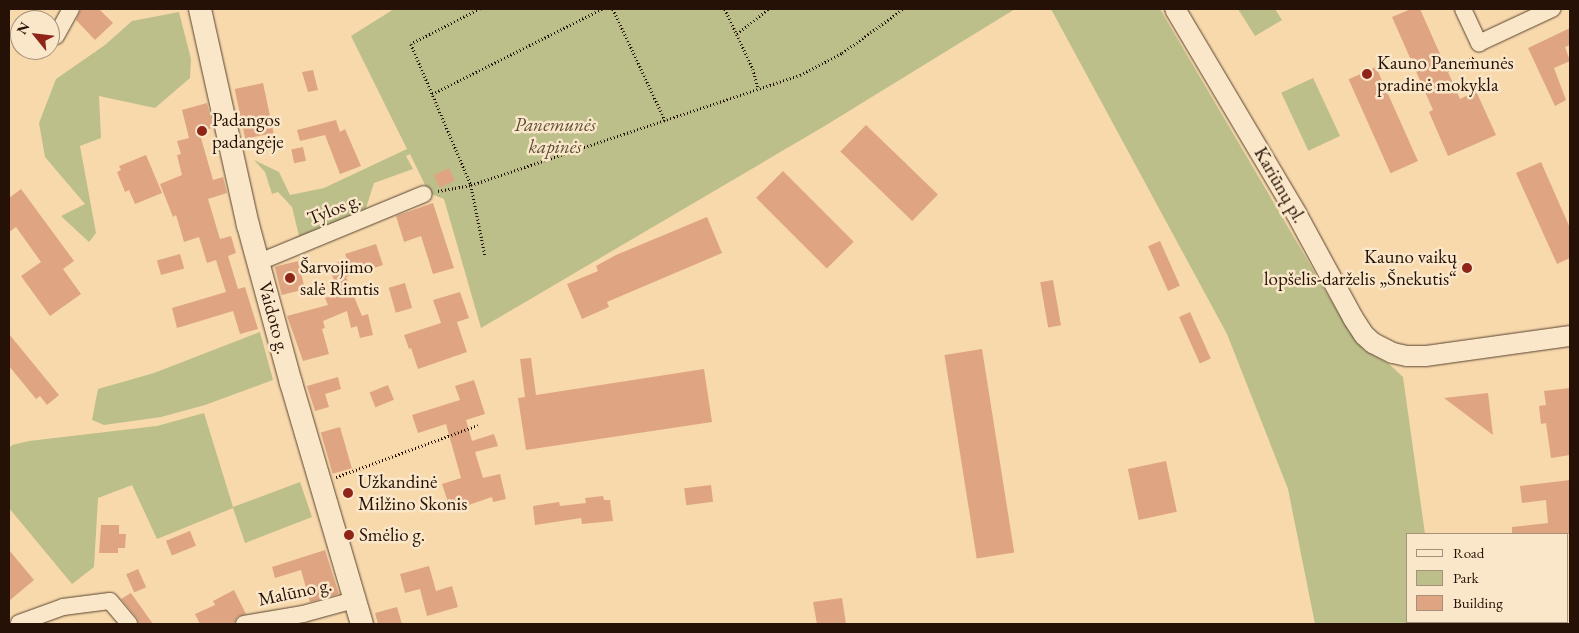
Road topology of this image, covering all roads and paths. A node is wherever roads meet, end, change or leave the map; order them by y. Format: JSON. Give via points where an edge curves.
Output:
{"nodes":[{"id":1,"x":71,"y":9,"type":"edge"},
{"id":2,"x":200,"y":9,"type":"edge"},
{"id":3,"x":480,"y":9,"type":"edge"},
{"id":4,"x":602,"y":9,"type":"edge"},
{"id":5,"x":613,"y":9,"type":"edge"},
{"id":6,"x":725,"y":9,"type":"edge"},
{"id":7,"x":768,"y":9,"type":"edge"},
{"id":8,"x":903,"y":9,"type":"edge"},
{"id":9,"x":1175,"y":9,"type":"edge"},
{"id":10,"x":1463,"y":9,"type":"edge"},
{"id":11,"x":1552,"y":9,"type":"edge"},
{"id":12,"x":60,"y":29,"type":"edge"},
{"id":13,"x":737,"y":34,"type":"junction"},
{"id":14,"x":1481,"y":48,"type":"junction"},
{"id":15,"x":1447,"y":70,"type":"dead end"},
{"id":16,"x":758,"y":88,"type":"junction"},
{"id":17,"x":432,"y":94,"type":"junction"},
{"id":18,"x":665,"y":120,"type":"junction"},
{"id":19,"x":470,"y":185,"type":"junction"},
{"id":20,"x":424,"y":194,"type":"joint"},
{"id":21,"x":485,"y":255,"type":"dead end"},
{"id":22,"x":259,"y":262,"type":"junction"},
{"id":23,"x":1570,"y":336,"type":"edge"},
{"id":24,"x":478,"y":425,"type":"dead end"},
{"id":25,"x":321,"y":482,"type":"junction"},
{"id":26,"x":354,"y":600,"type":"junction"},
{"id":27,"x":19,"y":623,"type":"dead end"},
{"id":28,"x":129,"y":624,"type":"edge"},
{"id":29,"x":244,"y":624,"type":"edge"},
{"id":30,"x":362,"y":624,"type":"edge"}],
"edges":[{"from":1,"to":12,"type":"street"},
{"from":2,"to":22,"type":"main road","name":"Vaidoto g.","via":[[240,193]]},
{"from":3,"to":17,"type":"path","via":[[412,44]]},
{"from":4,"to":17,"type":"path"},
{"from":5,"to":18,"type":"path"},
{"from":6,"to":13,"type":"path"},
{"from":7,"to":13,"type":"path"},
{"from":8,"to":16,"type":"path","via":[[842,54],[800,74]]},
{"from":9,"to":23,"type":"street","name":"Kariūnų pl.","via":[[1364,335],[1393,353],[1407,356]]},
{"from":10,"to":14,"type":"street"},
{"from":11,"to":14,"type":"street"},
{"from":13,"to":16,"type":"path"},
{"from":14,"to":15,"type":"path"},
{"from":16,"to":18,"type":"path"},
{"from":17,"to":19,"type":"path"},
{"from":18,"to":19,"type":"path"},
{"from":19,"to":20,"type":"path"},
{"from":19,"to":21,"type":"path"},
{"from":20,"to":22,"type":"street","name":"Tylos g."},
{"from":22,"to":25,"type":"main road","name":"Vaidoto g."},
{"from":24,"to":25,"type":"path"},
{"from":25,"to":26,"type":"main road","name":"Vaidoto g."},
{"from":26,"to":29,"type":"street","name":"Malūno g.","via":[[303,614]]},
{"from":26,"to":30,"type":"main road","name":"Vaidoto g."},
{"from":27,"to":28,"type":"street","via":[[63,607],[110,601]]}]}
